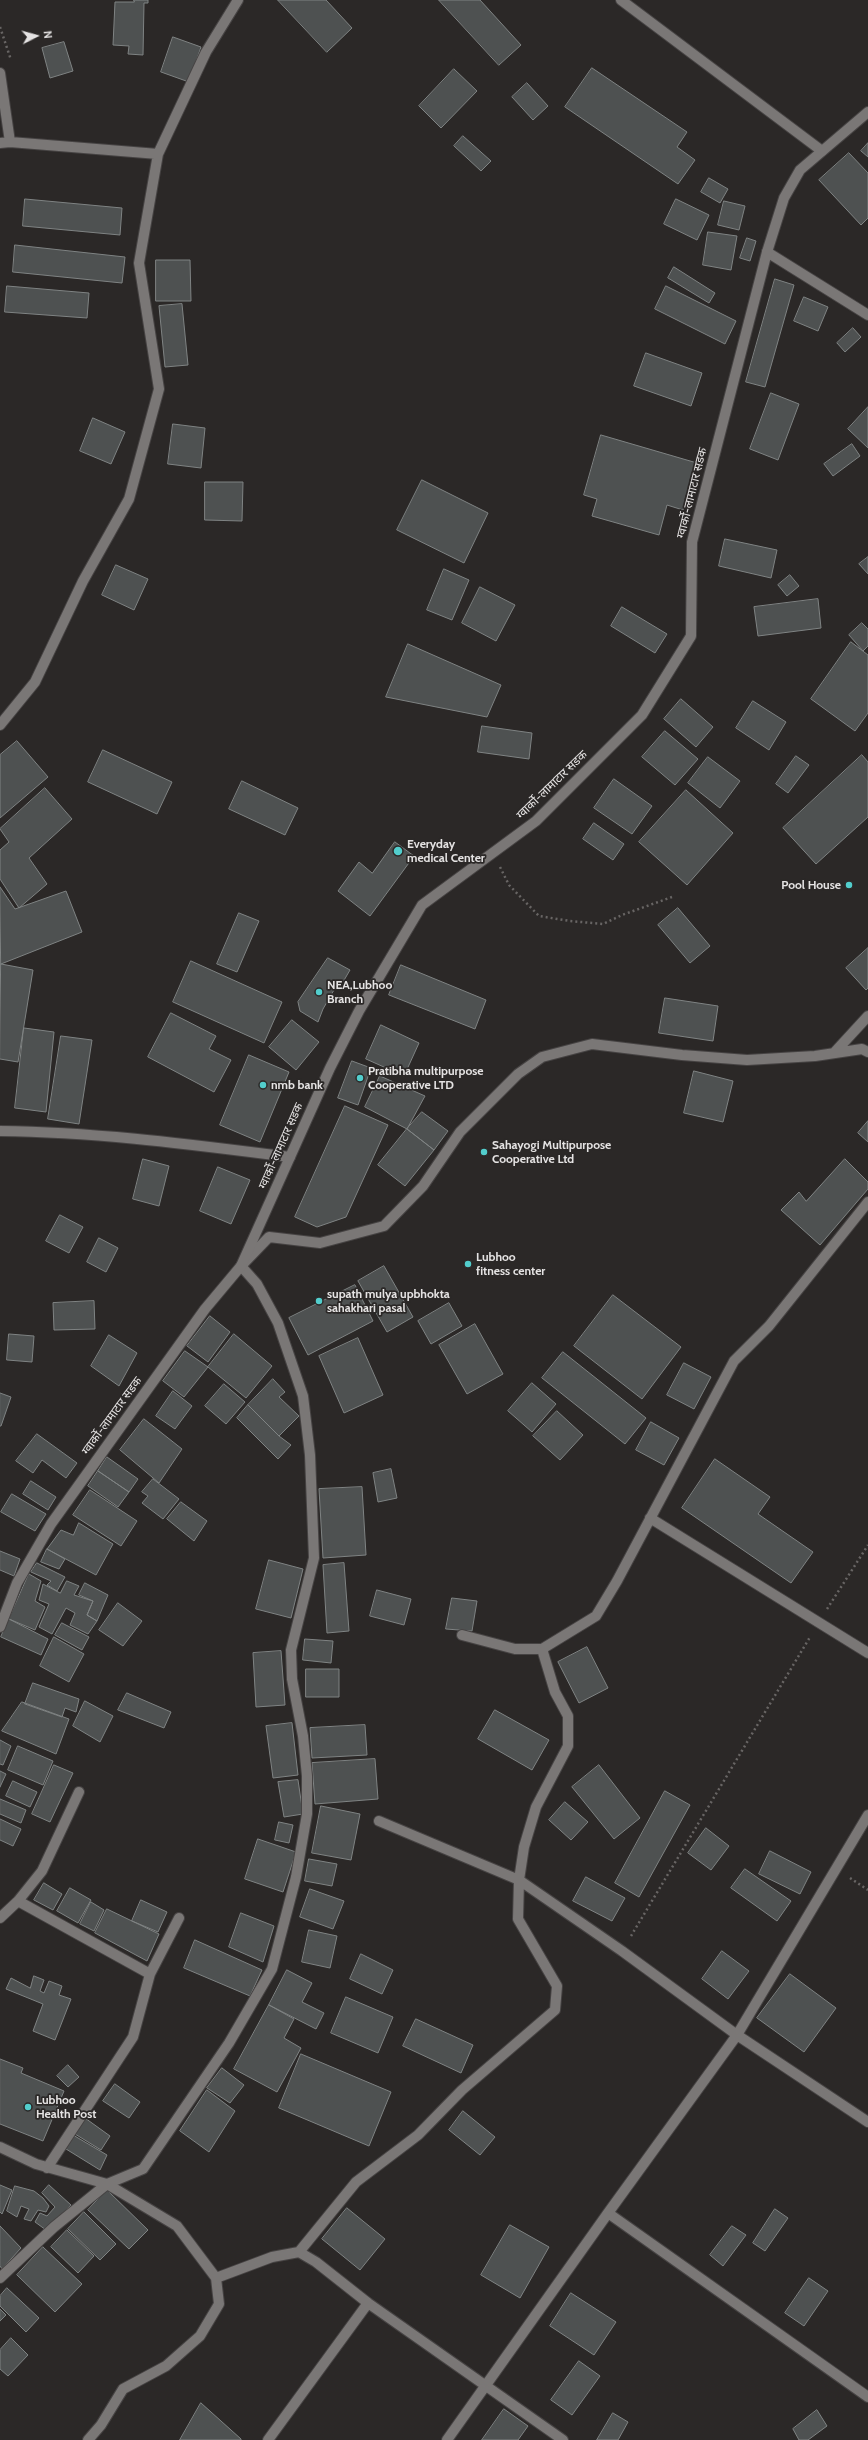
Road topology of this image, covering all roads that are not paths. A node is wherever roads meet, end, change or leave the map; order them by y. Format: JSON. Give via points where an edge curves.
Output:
{"nodes":[{"id":1,"x":238,"y":0,"type":"edge"},
{"id":2,"x":621,"y":0,"type":"edge"},
{"id":3,"x":0,"y":73,"type":"edge"},
{"id":4,"x":868,"y":112,"type":"edge"},
{"id":5,"x":5,"y":142,"type":"edge"},
{"id":6,"x":822,"y":151,"type":"junction"},
{"id":7,"x":158,"y":154,"type":"junction"},
{"id":8,"x":767,"y":252,"type":"junction"},
{"id":9,"x":868,"y":315,"type":"edge"},
{"id":10,"x":0,"y":725,"type":"edge"},
{"id":11,"x":868,"y":1016,"type":"edge"},
{"id":12,"x":868,"y":1052,"type":"edge"},
{"id":13,"x":834,"y":1053,"type":"junction"},
{"id":14,"x":0,"y":1131,"type":"edge"},
{"id":15,"x":290,"y":1157,"type":"junction"},
{"id":16,"x":868,"y":1202,"type":"edge"},
{"id":17,"x":241,"y":1266,"type":"junction"},
{"id":18,"x":650,"y":1518,"type":"junction"},
{"id":19,"x":0,"y":1627,"type":"edge"},
{"id":20,"x":462,"y":1635,"type":"dead end"},
{"id":21,"x":542,"y":1649,"type":"junction"},
{"id":22,"x":868,"y":1653,"type":"edge"},
{"id":23,"x":79,"y":1792,"type":"dead end"},
{"id":24,"x":868,"y":1815,"type":"edge"},
{"id":25,"x":379,"y":1822,"type":"dead end"},
{"id":26,"x":519,"y":1880,"type":"junction"},
{"id":27,"x":18,"y":1901,"type":"junction"},
{"id":28,"x":0,"y":1918,"type":"edge"},
{"id":29,"x":179,"y":1918,"type":"dead end"},
{"id":30,"x":150,"y":1974,"type":"junction"},
{"id":31,"x":737,"y":2035,"type":"junction"},
{"id":32,"x":868,"y":2122,"type":"edge"},
{"id":33,"x":0,"y":2147,"type":"edge"},
{"id":34,"x":47,"y":2168,"type":"junction"},
{"id":35,"x":107,"y":2184,"type":"junction"},
{"id":36,"x":608,"y":2213,"type":"junction"},
{"id":37,"x":299,"y":2252,"type":"junction"},
{"id":38,"x":0,"y":2278,"type":"edge"},
{"id":39,"x":216,"y":2278,"type":"junction"},
{"id":40,"x":368,"y":2303,"type":"junction"},
{"id":41,"x":485,"y":2386,"type":"junction"},
{"id":42,"x":868,"y":2396,"type":"edge"},
{"id":43,"x":88,"y":2440,"type":"edge"},
{"id":44,"x":268,"y":2440,"type":"edge"},
{"id":45,"x":447,"y":2440,"type":"edge"},
{"id":46,"x":563,"y":2440,"type":"edge"}],
"edges":[{"from":1,"to":7,"type":"street","via":[[206,52]]},
{"from":2,"to":6,"type":"street"},
{"from":3,"to":5,"type":"street"},
{"from":4,"to":6,"type":"street","name":"ग्वार्को-लामाटार सडक"},
{"from":5,"to":7,"type":"street"},
{"from":6,"to":8,"type":"street","name":"ग्वार्को-लामाटार सडक","via":[[800,170],[784,198]]},
{"from":7,"to":10,"type":"street","via":[[139,263],[159,389],[129,499],[83,582],[35,682]]},
{"from":8,"to":9,"type":"street"},
{"from":8,"to":15,"type":"street","name":"ग्वार्को-लामाटार सडक","via":[[692,542],[691,636],[642,715],[536,821],[422,905],[359,1011]]},
{"from":11,"to":13,"type":"street"},
{"from":12,"to":13,"type":"street","via":[[862,1049]]},
{"from":13,"to":17,"type":"street","via":[[747,1060],[592,1044],[542,1057],[518,1074],[460,1132],[423,1186],[384,1226],[320,1243],[269,1237]]},
{"from":14,"to":15,"type":"street","via":[[138,1138]]},
{"from":15,"to":17,"type":"street","name":"ग्वार्को-लामाटार सडक"},
{"from":16,"to":18,"type":"street","via":[[769,1326],[734,1361]]},
{"from":17,"to":19,"type":"street","name":"ग्वार्को-लामाटार सडक","via":[[205,1309],[51,1524],[17,1583]]},
{"from":17,"to":35,"type":"street","via":[[257,1284],[278,1323],[302,1396],[306,1426],[314,1558],[291,1650],[292,1679],[307,1776],[307,1814],[296,1877],[272,1970],[230,2043],[143,2169]]},
{"from":18,"to":21,"type":"street","via":[[596,1616]]},
{"from":18,"to":22,"type":"street"},
{"from":20,"to":21,"type":"street","via":[[514,1649]]},
{"from":21,"to":26,"type":"street","via":[[555,1692],[568,1716],[568,1746],[536,1807],[524,1847]]},
{"from":23,"to":27,"type":"street","via":[[42,1871]]},
{"from":24,"to":31,"type":"street"},
{"from":25,"to":26,"type":"street"},
{"from":26,"to":31,"type":"street"},
{"from":26,"to":37,"type":"street","via":[[518,1920],[557,1986],[554,2010],[462,2090],[418,2135],[356,2182]]},
{"from":27,"to":28,"type":"street"},
{"from":27,"to":30,"type":"street"},
{"from":29,"to":30,"type":"street"},
{"from":30,"to":34,"type":"street","via":[[133,2036]]},
{"from":31,"to":32,"type":"street"},
{"from":31,"to":36,"type":"street"},
{"from":33,"to":34,"type":"street"},
{"from":34,"to":35,"type":"street"},
{"from":35,"to":38,"type":"street","via":[[54,2227]]},
{"from":35,"to":39,"type":"street","via":[[177,2226]]},
{"from":36,"to":41,"type":"street"},
{"from":36,"to":42,"type":"street"},
{"from":37,"to":39,"type":"street","via":[[272,2257]]},
{"from":37,"to":40,"type":"street","via":[[316,2262]]},
{"from":39,"to":43,"type":"street","via":[[219,2304],[200,2336],[166,2366],[123,2389],[101,2425]]},
{"from":40,"to":41,"type":"street"},
{"from":40,"to":44,"type":"street"},
{"from":41,"to":45,"type":"street"},
{"from":41,"to":46,"type":"street"}]}
